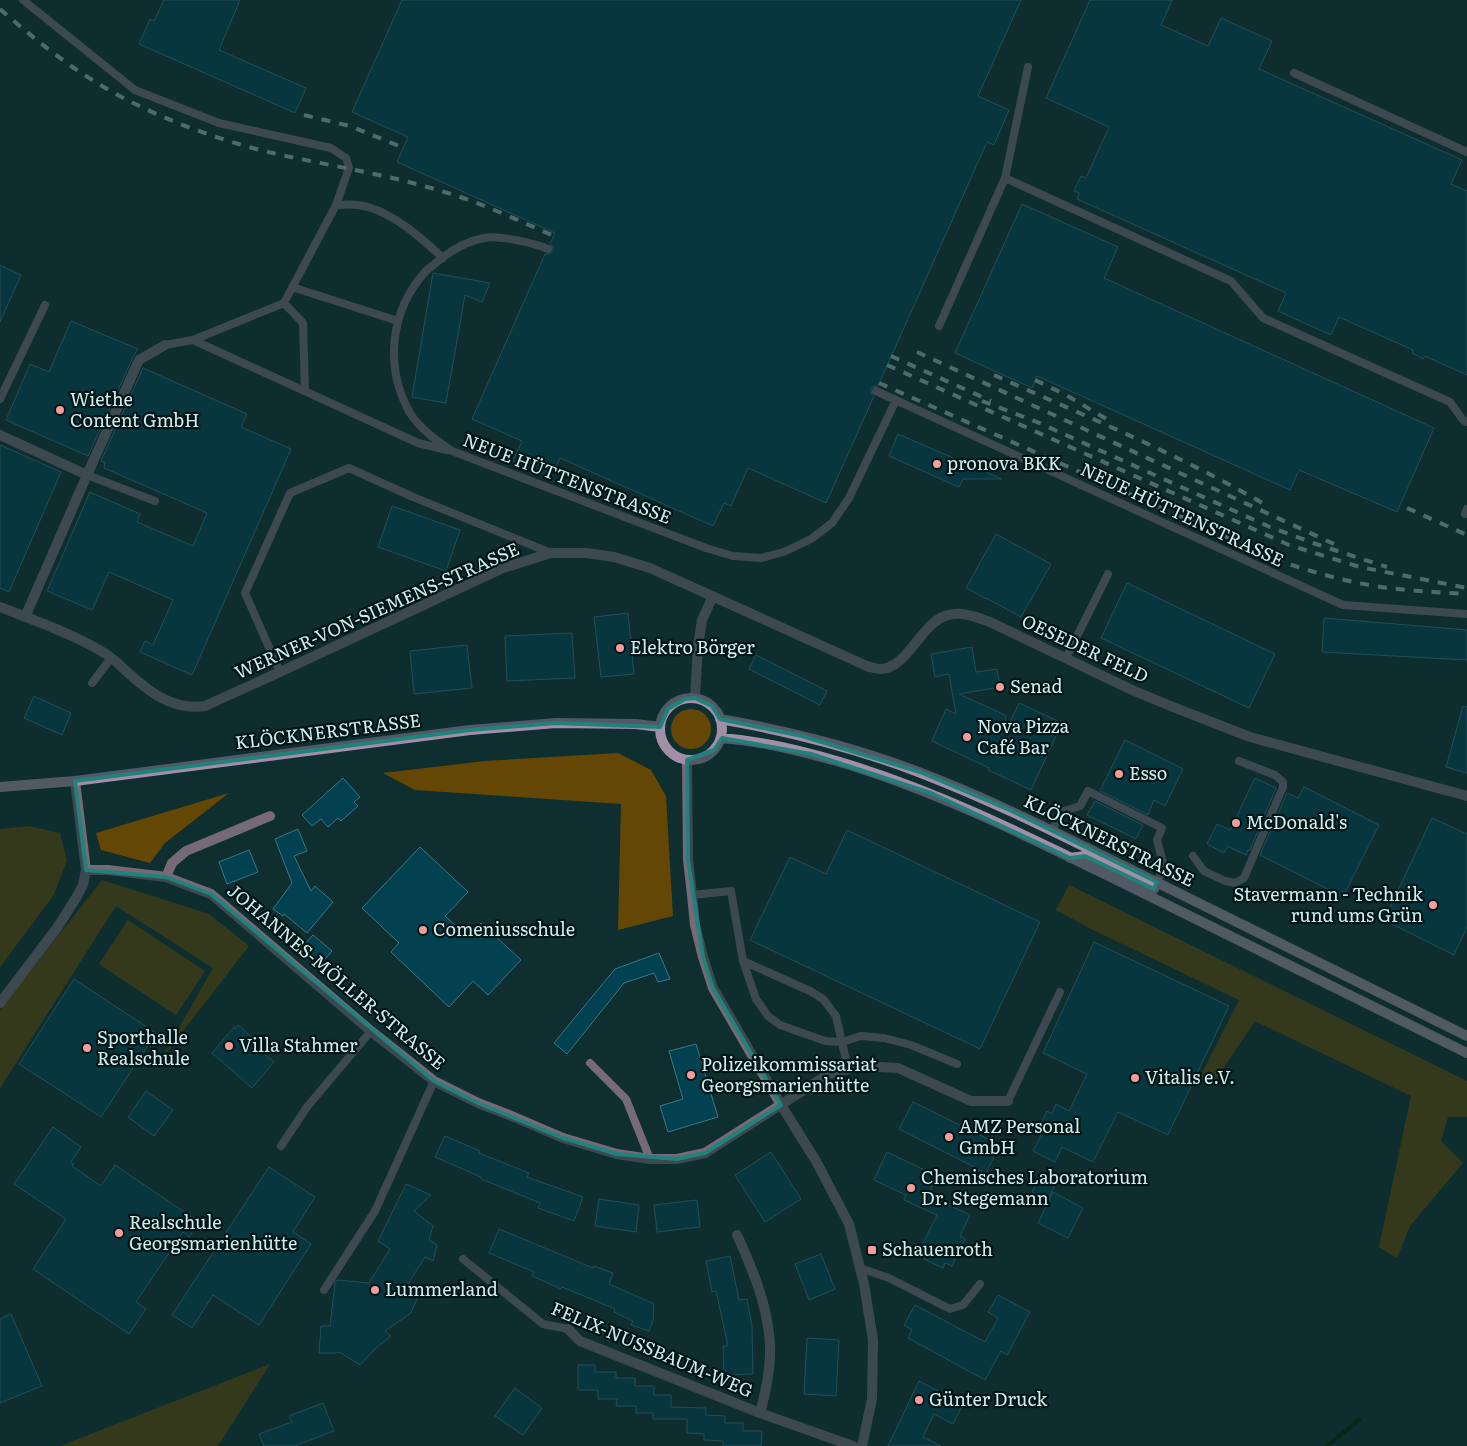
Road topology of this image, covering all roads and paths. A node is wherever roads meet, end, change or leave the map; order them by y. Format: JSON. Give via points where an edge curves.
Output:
{"nodes":[{"id":1,"x":22,"y":0,"type":"edge"},
{"id":2,"x":1028,"y":67,"type":"dead end"},
{"id":3,"x":1294,"y":73,"type":"dead end"},
{"id":4,"x":1467,"y":152,"type":"edge"},
{"id":5,"x":1005,"y":178,"type":"junction"},
{"id":6,"x":336,"y":205,"type":"junction"},
{"id":7,"x":548,"y":249,"type":"dead end"},
{"id":8,"x":442,"y":258,"type":"junction"},
{"id":9,"x":292,"y":287,"type":"junction"},
{"id":10,"x":284,"y":303,"type":"junction"},
{"id":11,"x":45,"y":305,"type":"dead end"},
{"id":12,"x":398,"y":321,"type":"junction"},
{"id":13,"x":939,"y":326,"type":"dead end"},
{"id":14,"x":193,"y":340,"type":"junction"},
{"id":15,"x":165,"y":345,"type":"joint"},
{"id":16,"x":305,"y":391,"type":"junction"},
{"id":17,"x":876,"y":391,"type":"dead end"},
{"id":18,"x":0,"y":399,"type":"edge"},
{"id":19,"x":896,"y":400,"type":"junction"},
{"id":20,"x":1467,"y":422,"type":"edge"},
{"id":21,"x":0,"y":435,"type":"edge"},
{"id":22,"x":452,"y":451,"type":"junction"},
{"id":23,"x":87,"y":475,"type":"junction"},
{"id":24,"x":155,"y":501,"type":"dead end"},
{"id":25,"x":551,"y":553,"type":"junction"},
{"id":26,"x":1108,"y":574,"type":"dead end"},
{"id":27,"x":714,"y":596,"type":"junction"},
{"id":28,"x":0,"y":606,"type":"edge"},
{"id":29,"x":1467,"y":614,"type":"edge"},
{"id":30,"x":25,"y":617,"type":"junction"},
{"id":31,"x":111,"y":658,"type":"junction"},
{"id":32,"x":1066,"y":658,"type":"junction"},
{"id":33,"x":280,"y":672,"type":"junction"},
{"id":34,"x":92,"y":683,"type":"dead end"},
{"id":35,"x":695,"y":698,"type":"junction"},
{"id":36,"x":720,"y":719,"type":"junction"},
{"id":37,"x":660,"y":727,"type":"junction"},
{"id":38,"x":721,"y":738,"type":"junction"},
{"id":39,"x":687,"y":760,"type":"junction"},
{"id":40,"x":1239,"y":761,"type":"dead end"},
{"id":41,"x":75,"y":781,"type":"junction"},
{"id":42,"x":0,"y":788,"type":"edge"},
{"id":43,"x":1467,"y":796,"type":"edge"},
{"id":44,"x":270,"y":816,"type":"dead end"},
{"id":45,"x":1052,"y":831,"type":"junction"},
{"id":46,"x":1193,"y":856,"type":"dead end"},
{"id":47,"x":1070,"y":858,"type":"junction"},
{"id":48,"x":86,"y":870,"type":"junction"},
{"id":49,"x":166,"y":877,"type":"junction"},
{"id":50,"x":1157,"y":882,"type":"junction"},
{"id":51,"x":692,"y":895,"type":"junction"},
{"id":52,"x":743,"y":961,"type":"junction"},
{"id":53,"x":1060,"y":992,"type":"dead end"},
{"id":54,"x":0,"y":1003,"type":"edge"},
{"id":55,"x":372,"y":1031,"type":"junction"},
{"id":56,"x":1467,"y":1036,"type":"edge"},
{"id":57,"x":842,"y":1042,"type":"junction"},
{"id":58,"x":1467,"y":1053,"type":"edge"},
{"id":59,"x":590,"y":1063,"type":"dead end"},
{"id":60,"x":957,"y":1064,"type":"dead end"},
{"id":61,"x":848,"y":1069,"type":"junction"},
{"id":62,"x":434,"y":1081,"type":"junction"},
{"id":63,"x":1008,"y":1101,"type":"joint"},
{"id":64,"x":781,"y":1105,"type":"junction"},
{"id":65,"x":281,"y":1146,"type":"dead end"},
{"id":66,"x":650,"y":1160,"type":"junction"},
{"id":67,"x":738,"y":1235,"type":"dead end"},
{"id":68,"x":462,"y":1259,"type":"dead end"},
{"id":69,"x":860,"y":1268,"type":"junction"},
{"id":70,"x":980,"y":1284,"type":"dead end"},
{"id":71,"x":324,"y":1290,"type":"dead end"},
{"id":72,"x":568,"y":1329,"type":"joint"},
{"id":73,"x":760,"y":1413,"type":"junction"},
{"id":74,"x":853,"y":1446,"type":"edge"},
{"id":75,"x":862,"y":1446,"type":"edge"}],
"edges":[{"from":1,"to":6,"type":"lane","via":[[135,90],[219,122],[331,148],[346,158],[349,168]]},
{"from":2,"to":5,"type":"lane"},
{"from":3,"to":4,"type":"lane"},
{"from":5,"to":13,"type":"lane"},
{"from":5,"to":20,"type":"lane","via":[[1231,281],[1263,318],[1450,402]]},
{"from":6,"to":8,"type":"lane","via":[[368,207],[390,216]]},
{"from":6,"to":9,"type":"lane"},
{"from":7,"to":8,"type":"lane","name":"NEUE HÜTTENSTRASSE","via":[[537,244],[486,237],[465,243]]},
{"from":8,"to":12,"type":"lane","name":"NEUE HÜTTENSTRASSE","via":[[426,271],[411,291]]},
{"from":9,"to":10,"type":"lane"},
{"from":9,"to":12,"type":"lane"},
{"from":10,"to":14,"type":"lane"},
{"from":10,"to":16,"type":"lane","via":[[302,323]]},
{"from":11,"to":18,"type":"lane"},
{"from":12,"to":22,"type":"lane","name":"NEUE HÜTTENSTRASSE","via":[[394,369],[400,392],[411,414],[428,434]]},
{"from":14,"to":15,"type":"lane"},
{"from":14,"to":16,"type":"lane"},
{"from":15,"to":23,"type":"street","via":[[139,360]]},
{"from":16,"to":22,"type":"lane","via":[[418,443]]},
{"from":17,"to":19,"type":"lane","name":"NEUE HÜTTENSTRASSE"},
{"from":19,"to":22,"type":"lane","name":"NEUE HÜTTENSTRASSE","via":[[849,498],[832,523],[811,539],[784,552],[761,558],[733,556],[706,548]]},
{"from":19,"to":29,"type":"lane","name":"NEUE HÜTTENSTRASSE","via":[[1343,605]]},
{"from":21,"to":23,"type":"street"},
{"from":23,"to":24,"type":"lane"},
{"from":23,"to":30,"type":"street"},
{"from":25,"to":27,"type":"street","name":"WERNER-VON-SIEMENS-STRASSE","via":[[614,557],[650,568]]},
{"from":25,"to":33,"type":"street","name":"WERNER-VON-SIEMENS-STRASSE","via":[[503,568]]},
{"from":25,"to":33,"type":"lane","via":[[413,498],[349,468],[290,493],[245,593]]},
{"from":26,"to":32,"type":"lane"},
{"from":27,"to":32,"type":"street","name":"OESEDER FELD","via":[[869,667],[882,669],[892,666],[935,621],[946,615],[959,614],[990,622]]},
{"from":27,"to":35,"type":"street","via":[[702,620]]},
{"from":28,"to":30,"type":"street","name":"WERNER-VON-SIEMENS-STRASSE"},
{"from":30,"to":31,"type":"street","name":"WERNER-VON-SIEMENS-STRASSE","via":[[86,642]]},
{"from":31,"to":33,"type":"street","name":"WERNER-VON-SIEMENS-STRASSE","via":[[146,689],[181,706],[193,708],[205,706]]},
{"from":31,"to":34,"type":"lane"},
{"from":32,"to":43,"type":"street","name":"OESEDER FELD","via":[[1132,690],[1250,737]]},
{"from":35,"to":36,"type":"main road","via":[[712,706]]},
{"from":35,"to":37,"type":"main road","via":[[685,699],[668,709]]},
{"from":36,"to":38,"type":"main road"},
{"from":36,"to":45,"type":"main road","name":"KLÖCKNERSTRASSE","via":[[861,752],[929,776]]},
{"from":37,"to":39,"type":"main road","via":[[670,752]]},
{"from":37,"to":41,"type":"main road","name":"KLÖCKNERSTRASSE","via":[[556,723],[470,730]]},
{"from":38,"to":39,"type":"main road","via":[[706,756]]},
{"from":38,"to":47,"type":"main road","name":"KLÖCKNERSTRASSE","via":[[771,744],[896,780],[969,809]]},
{"from":39,"to":51,"type":"street","via":[[688,860]]},
{"from":40,"to":46,"type":"lane","via":[[1275,775],[1283,782],[1244,878],[1235,883],[1225,881],[1204,871]]},
{"from":41,"to":42,"type":"main road","name":"KLÖCKNERSTRASSE"},
{"from":41,"to":48,"type":"street"},
{"from":44,"to":49,"type":"street","via":[[186,851],[172,863]]},
{"from":45,"to":50,"type":"main road","name":"KLÖCKNERSTRASSE"},
{"from":45,"to":50,"type":"lane","via":[[1061,812],[1080,806],[1088,791],[1162,828],[1157,840],[1164,868]]},
{"from":47,"to":50,"type":"main road","via":[[1085,856],[1154,889]]},
{"from":47,"to":58,"type":"main road","name":"KLÖCKNERSTRASSE"},
{"from":48,"to":49,"type":"street","name":"JOHANNES-MÖLLER-STRASSE"},
{"from":48,"to":54,"type":"street","via":[[83,885],[57,928]]},
{"from":49,"to":55,"type":"street","name":"JOHANNES-MÖLLER-STRASSE","via":[[211,894]]},
{"from":50,"to":56,"type":"main road","name":"KLÖCKNERSTRASSE"},
{"from":51,"to":52,"type":"lane","via":[[730,891]]},
{"from":51,"to":64,"type":"street","via":[[701,949],[713,988]]},
{"from":52,"to":57,"type":"lane","via":[[810,990],[823,999],[836,1016]]},
{"from":52,"to":57,"type":"lane","via":[[756,1000],[768,1016],[797,1032],[824,1041]]},
{"from":53,"to":63,"type":"lane"},
{"from":55,"to":62,"type":"street","name":"JOHANNES-MÖLLER-STRASSE"},
{"from":55,"to":65,"type":"lane","via":[[307,1107]]},
{"from":57,"to":60,"type":"lane","via":[[861,1036],[884,1038]]},
{"from":57,"to":61,"type":"lane"},
{"from":59,"to":66,"type":"lane","via":[[626,1099]]},
{"from":61,"to":63,"type":"street","name":"JOHANNES-MÖLLER-STRASSE","via":[[861,1066],[898,1068],[971,1100]]},
{"from":61,"to":64,"type":"street","name":"JOHANNES-MÖLLER-STRASSE","via":[[829,1074]]},
{"from":62,"to":66,"type":"street","name":"JOHANNES-MÖLLER-STRASSE","via":[[563,1138]]},
{"from":62,"to":71,"type":"lane","via":[[375,1211]]},
{"from":64,"to":66,"type":"street","name":"JOHANNES-MÖLLER-STRASSE","via":[[705,1153]]},
{"from":64,"to":69,"type":"street","via":[[843,1210]]},
{"from":67,"to":73,"type":"street","name":"FELIX-NUSSBAUM-WEG","via":[[766,1310],[770,1346],[767,1386]]},
{"from":68,"to":72,"type":"lane","name":"FELIX-NUSSBAUM-WEG","via":[[543,1324]]},
{"from":69,"to":70,"type":"lane","via":[[889,1278],[950,1309],[963,1306]]},
{"from":69,"to":75,"type":"street","via":[[873,1340],[872,1399]]},
{"from":72,"to":73,"type":"street","name":"FELIX-NUSSBAUM-WEG","via":[[580,1341]]},
{"from":73,"to":74,"type":"street","name":"FELIX-NUSSBAUM-WEG"}]}
